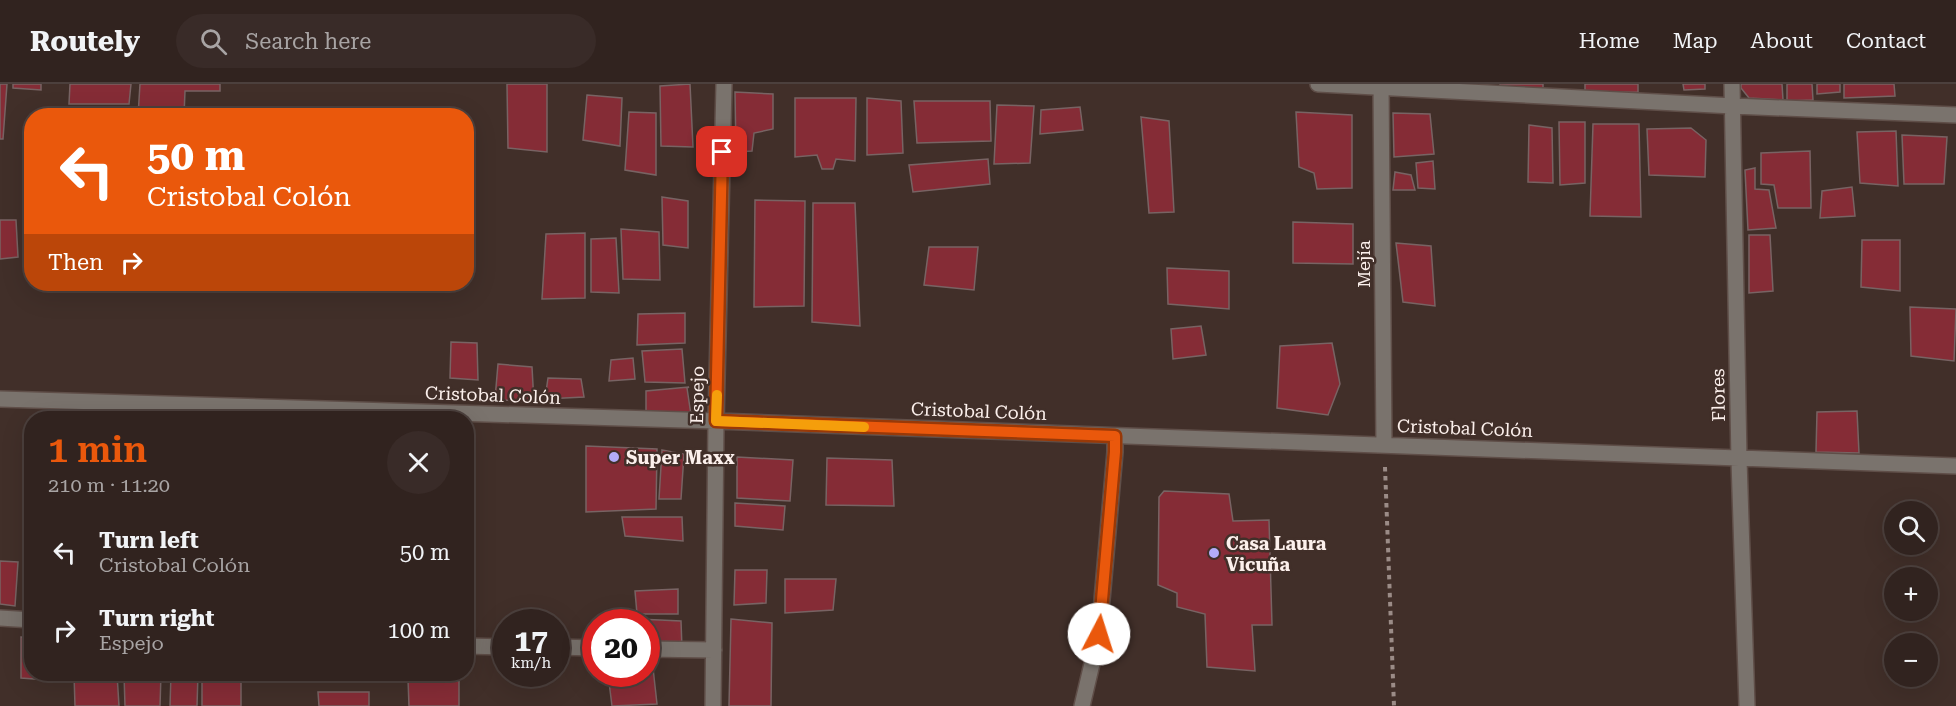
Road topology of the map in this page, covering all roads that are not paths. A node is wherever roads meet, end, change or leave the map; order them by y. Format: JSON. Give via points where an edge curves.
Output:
{"nodes":[{"id":1,"x":724,"y":84,"type":"edge"},
{"id":2,"x":1318,"y":84,"type":"edge"},
{"id":3,"x":1732,"y":84,"type":"edge"},
{"id":4,"x":1381,"y":86,"type":"edge"},
{"id":5,"x":1732,"y":106,"type":"junction"},
{"id":6,"x":1956,"y":115,"type":"edge"},
{"id":7,"x":0,"y":399,"type":"edge"},
{"id":8,"x":391,"y":411,"type":"edge"},
{"id":9,"x":474,"y":414,"type":"edge"},
{"id":10,"x":716,"y":421,"type":"junction"},
{"id":11,"x":1115,"y":436,"type":"junction"},
{"id":12,"x":1384,"y":445,"type":"junction"},
{"id":13,"x":1739,"y":460,"type":"junction"},
{"id":14,"x":1956,"y":466,"type":"edge"},
{"id":15,"x":0,"y":618,"type":"edge"},
{"id":16,"x":24,"y":620,"type":"edge"},
{"id":17,"x":474,"y":646,"type":"edge"},
{"id":18,"x":492,"y":647,"type":"edge"},
{"id":19,"x":660,"y":649,"type":"edge"},
{"id":20,"x":714,"y":650,"type":"junction"},
{"id":21,"x":713,"y":706,"type":"edge"},
{"id":22,"x":1082,"y":706,"type":"edge"},
{"id":23,"x":1747,"y":706,"type":"edge"}],
"edges":[{"from":1,"to":10,"type":"street","name":"Espejo"},
{"from":2,"to":4,"type":"street"},
{"from":3,"to":5,"type":"street","name":"Flores"},
{"from":4,"to":5,"type":"street"},
{"from":4,"to":12,"type":"street","name":"Mejía"},
{"from":5,"to":6,"type":"street"},
{"from":5,"to":13,"type":"street","name":"Flores"},
{"from":7,"to":8,"type":"street","name":"Cristobal Colón"},
{"from":9,"to":10,"type":"street","name":"Cristobal Colón"},
{"from":10,"to":11,"type":"street","name":"Cristobal Colón"},
{"from":10,"to":20,"type":"street","name":"Espejo"},
{"from":11,"to":12,"type":"street","name":"Cristobal Colón"},
{"from":11,"to":22,"type":"street","via":[[1099,634]]},
{"from":12,"to":13,"type":"street","name":"Cristobal Colón"},
{"from":13,"to":14,"type":"street","name":"Cristobal Colón"},
{"from":13,"to":23,"type":"street","name":"Flores"},
{"from":15,"to":16,"type":"street"},
{"from":17,"to":18,"type":"street"},
{"from":19,"to":20,"type":"street"},
{"from":20,"to":21,"type":"street","name":"Espejo"}]}
